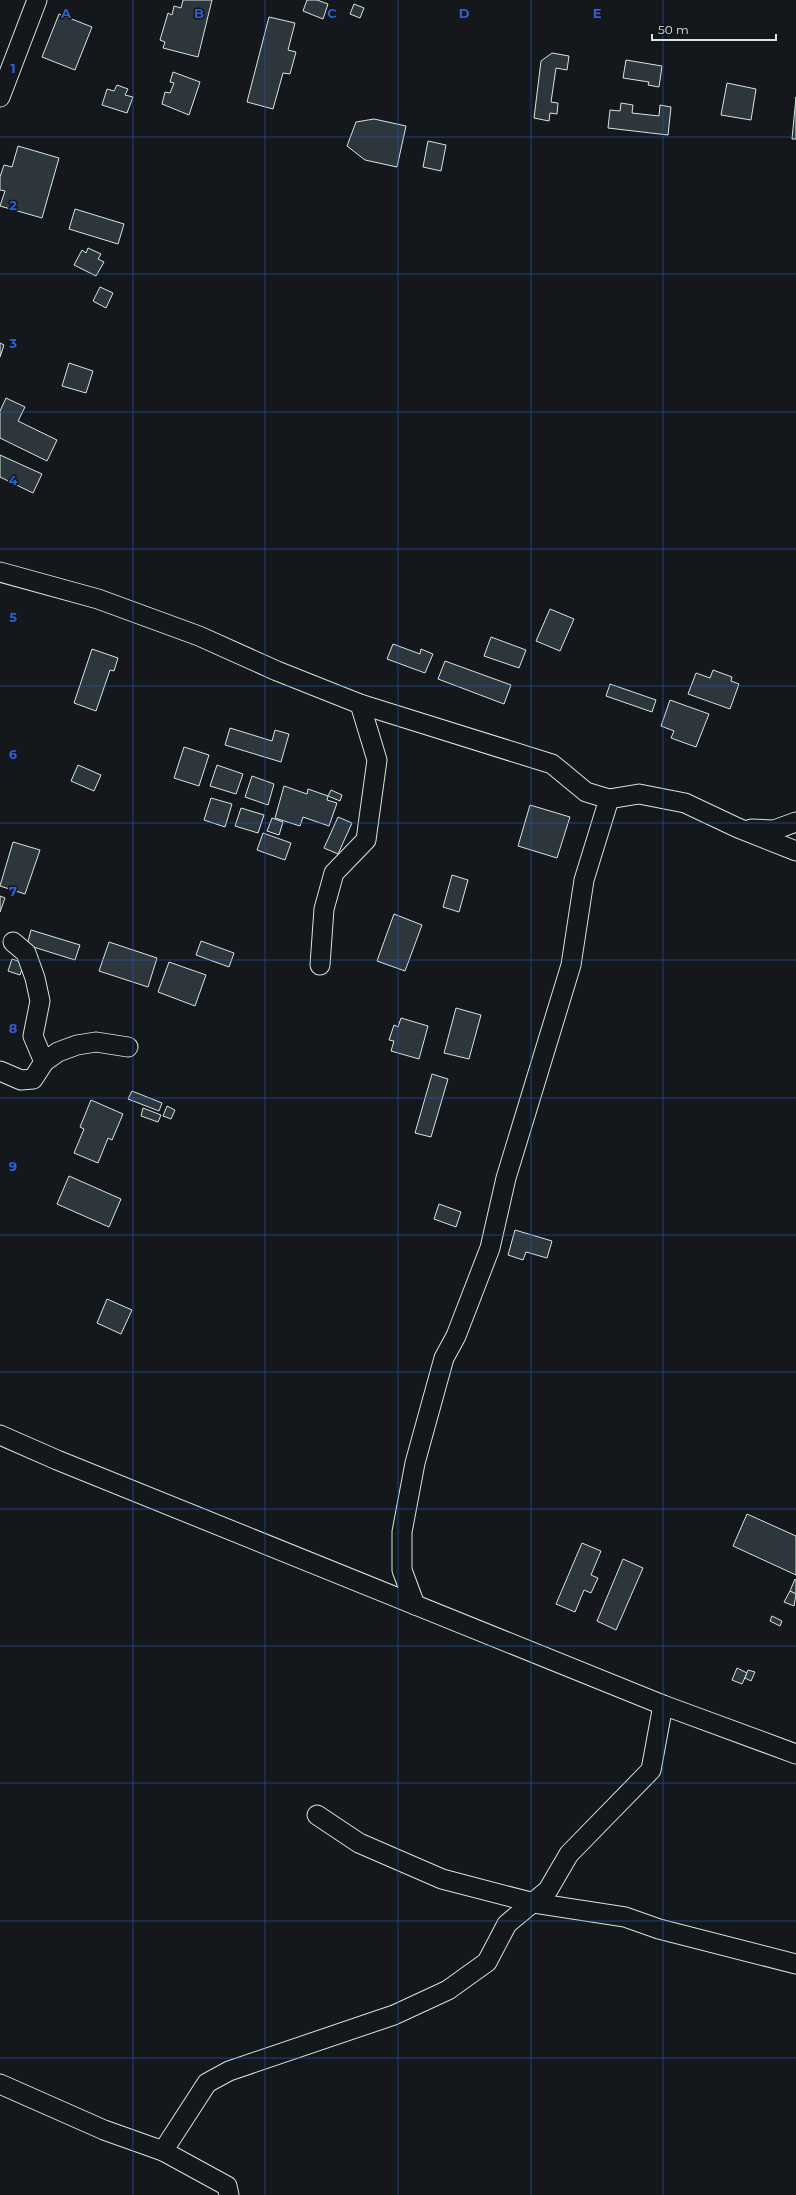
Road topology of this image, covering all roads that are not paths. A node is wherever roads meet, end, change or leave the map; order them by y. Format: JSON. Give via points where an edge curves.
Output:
{"nodes":[{"id":1,"x":37,"y":0,"type":"edge"},
{"id":2,"x":0,"y":97,"type":"edge"},
{"id":3,"x":0,"y":572,"type":"edge"},
{"id":4,"x":360,"y":704,"type":"junction"},
{"id":5,"x":609,"y":799,"type":"junction"},
{"id":6,"x":796,"y":822,"type":"edge"},
{"id":7,"x":738,"y":828,"type":"junction"},
{"id":8,"x":796,"y":851,"type":"edge"},
{"id":9,"x":13,"y":942,"type":"dead end"},
{"id":10,"x":320,"y":965,"type":"dead end"},
{"id":11,"x":128,"y":1047,"type":"dead end"},
{"id":12,"x":44,"y":1062,"type":"junction"},
{"id":13,"x":0,"y":1071,"type":"edge"},
{"id":14,"x":0,"y":1435,"type":"edge"},
{"id":15,"x":415,"y":1605,"type":"junction"},
{"id":16,"x":663,"y":1705,"type":"junction"},
{"id":17,"x":796,"y":1754,"type":"edge"},
{"id":18,"x":317,"y":1815,"type":"dead end"},
{"id":19,"x":534,"y":1903,"type":"junction"},
{"id":20,"x":796,"y":1964,"type":"edge"},
{"id":21,"x":0,"y":2084,"type":"edge"},
{"id":22,"x":163,"y":2151,"type":"junction"},
{"id":23,"x":228,"y":2195,"type":"edge"}],
"edges":[{"from":1,"to":2,"type":"street"},
{"from":3,"to":4,"type":"street","via":[[98,600],[199,636]]},
{"from":4,"to":5,"type":"street","via":[[552,764],[586,792]]},
{"from":4,"to":10,"type":"street","via":[[378,760],[366,840],[334,873],[324,909]]},
{"from":5,"to":7,"type":"street","via":[[639,794],[685,803]]},
{"from":5,"to":15,"type":"street","via":[[584,880],[571,965],[506,1178],[490,1248],[456,1336],[444,1358],[415,1463],[402,1532],[402,1570]]},
{"from":6,"to":7,"type":"street","via":[[774,830]]},
{"from":7,"to":8,"type":"street"},
{"from":9,"to":12,"type":"street","via":[[26,953],[35,978],[40,1002],[33,1036]]},
{"from":11,"to":12,"type":"street","via":[[96,1042],[78,1045],[58,1052]]},
{"from":12,"to":13,"type":"street","via":[[33,1079],[21,1080]]},
{"from":14,"to":15,"type":"street"},
{"from":15,"to":16,"type":"street"},
{"from":16,"to":17,"type":"street"},
{"from":16,"to":19,"type":"street","via":[[651,1770],[569,1854],[548,1890]]},
{"from":18,"to":19,"type":"street","via":[[359,1843],[442,1880]]},
{"from":19,"to":20,"type":"street","via":[[625,1917]]},
{"from":19,"to":22,"type":"street","via":[[507,1924],[487,1962],[448,1990],[394,2015],[229,2071],[207,2083]]},
{"from":21,"to":22,"type":"street","via":[[104,2130]]},
{"from":22,"to":23,"type":"street","via":[[227,2186]]}]}
